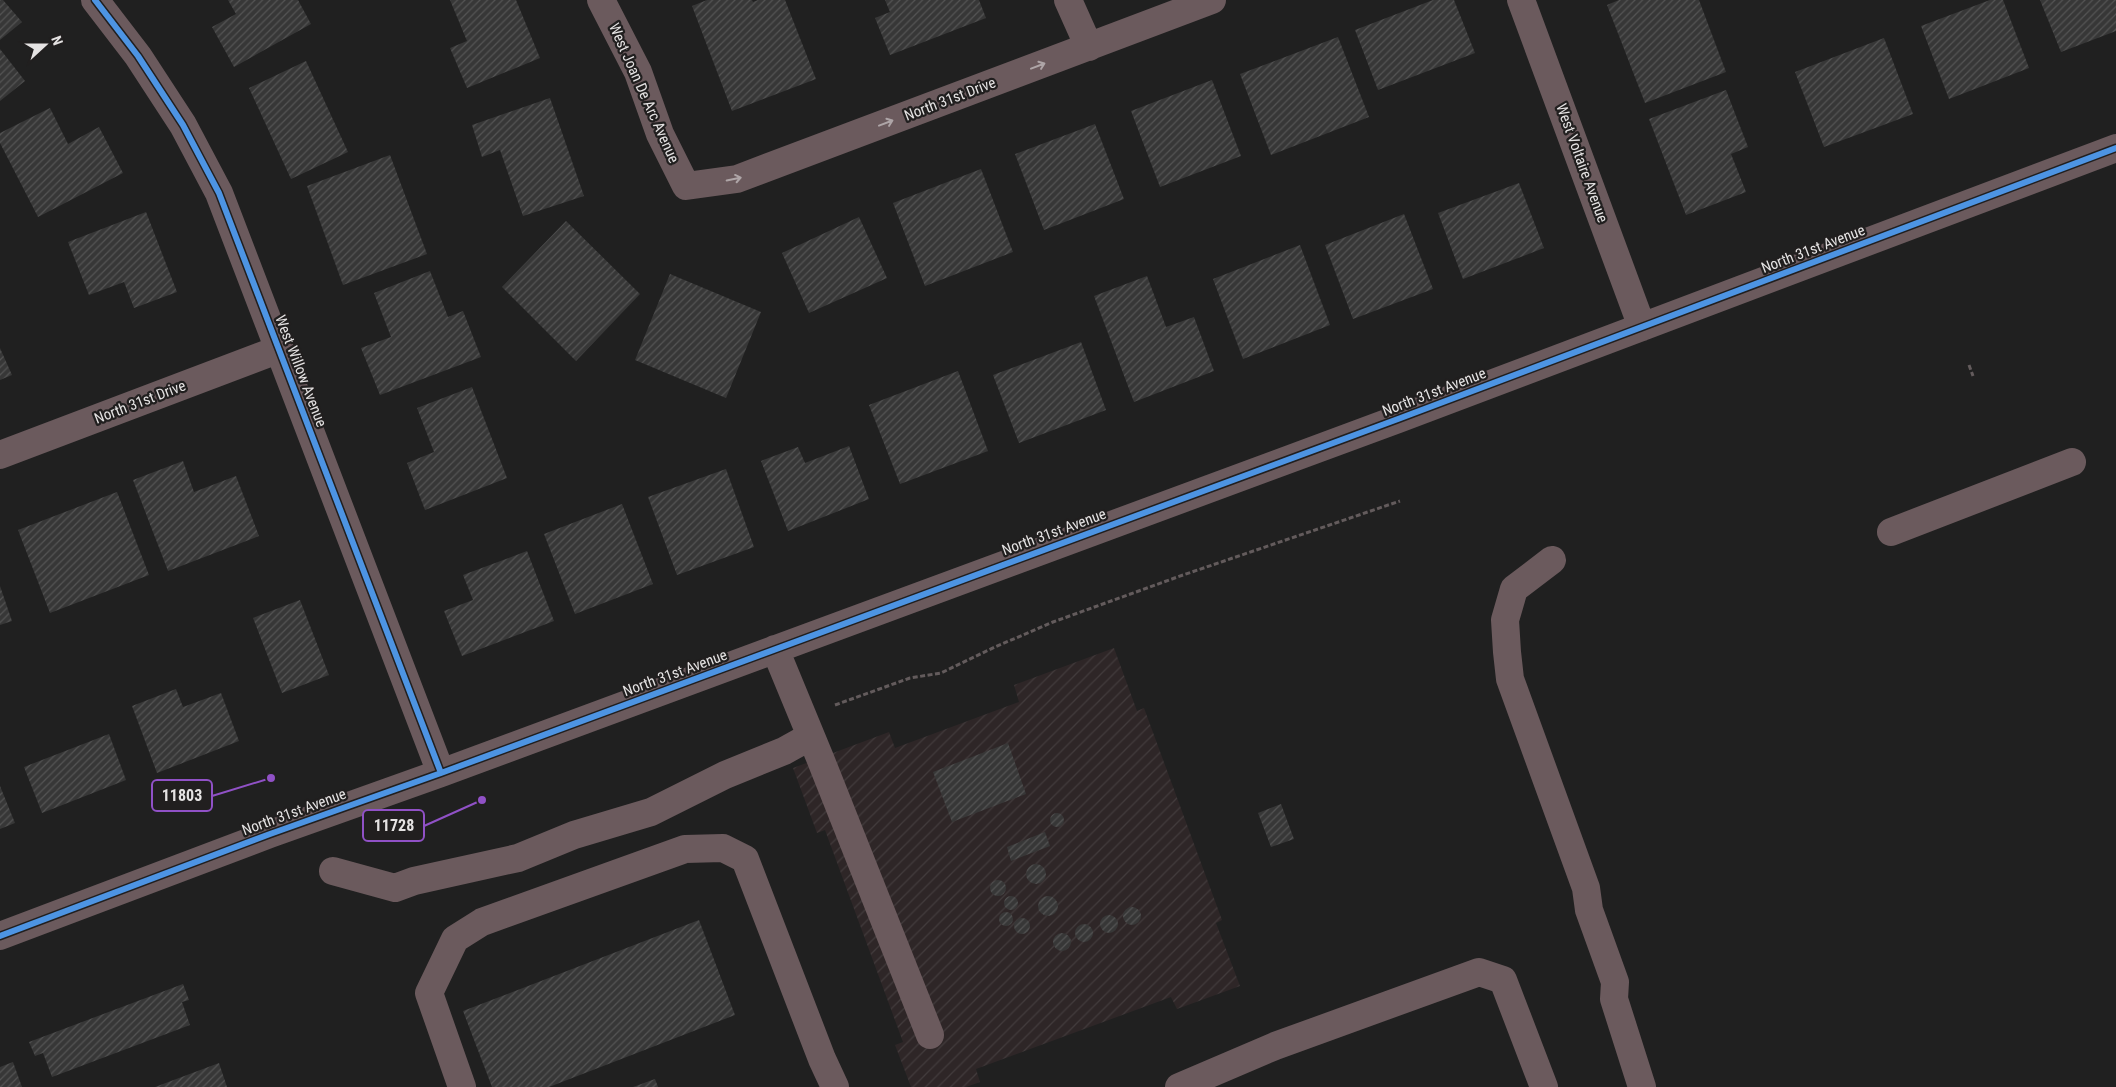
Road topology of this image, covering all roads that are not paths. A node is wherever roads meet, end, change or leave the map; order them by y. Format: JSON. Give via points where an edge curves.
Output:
{"nodes":[{"id":1,"x":95,"y":0,"type":"edge"},
{"id":2,"x":601,"y":0,"type":"edge"},
{"id":3,"x":1068,"y":0,"type":"edge"},
{"id":4,"x":1212,"y":0,"type":"edge"},
{"id":5,"x":1521,"y":0,"type":"edge"},
{"id":6,"x":1089,"y":47,"type":"junction"},
{"id":7,"x":2116,"y":148,"type":"edge"},
{"id":8,"x":686,"y":186,"type":"joint"},
{"id":9,"x":1642,"y":327,"type":"junction"},
{"id":10,"x":280,"y":349,"type":"junction"},
{"id":11,"x":0,"y":454,"type":"edge"},
{"id":12,"x":2072,"y":462,"type":"dead end"},
{"id":13,"x":1891,"y":532,"type":"dead end"},
{"id":14,"x":1552,"y":560,"type":"dead end"},
{"id":15,"x":775,"y":649,"type":"junction"},
{"id":16,"x":807,"y":726,"type":"junction"},
{"id":17,"x":441,"y":774,"type":"junction"},
{"id":18,"x":333,"y":871,"type":"dead end"},
{"id":19,"x":0,"y":936,"type":"edge"},
{"id":20,"x":930,"y":1035,"type":"dead end"},
{"id":21,"x":462,"y":1087,"type":"edge"},
{"id":22,"x":835,"y":1087,"type":"edge"},
{"id":23,"x":1179,"y":1087,"type":"edge"},
{"id":24,"x":1544,"y":1087,"type":"edge"},
{"id":25,"x":1642,"y":1087,"type":"edge"}],
"edges":[{"from":1,"to":10,"type":"street","name":"West Willow Avenue","via":[[138,56],[183,125],[215,184]]},
{"from":2,"to":8,"type":"street","name":"West Joan De Arc Avenue","via":[[638,72],[660,134]]},
{"from":3,"to":6,"type":"street"},
{"from":4,"to":6,"type":"street","name":"North 31st Drive"},
{"from":5,"to":9,"type":"street","name":"West Voltaire Avenue"},
{"from":8,"to":6,"type":"street","name":"North 31st Drive","one_way":true,"via":[[737,179]]},
{"from":7,"to":9,"type":"street","name":"North 31st Avenue"},
{"from":9,"to":15,"type":"street","name":"North 31st Avenue"},
{"from":10,"to":11,"type":"street","name":"North 31st Drive"},
{"from":10,"to":17,"type":"street","name":"West Willow Avenue"},
{"from":12,"to":13,"type":"street"},
{"from":14,"to":25,"type":"street","via":[[1514,589],[1505,620],[1510,680],[1586,888],[1589,910],[1615,982],[1614,999]]},
{"from":15,"to":16,"type":"street"},
{"from":15,"to":17,"type":"street","name":"North 31st Avenue"},
{"from":16,"to":18,"type":"street","via":[[784,751],[651,812],[574,835],[518,858],[395,888]]},
{"from":16,"to":20,"type":"street"},
{"from":17,"to":19,"type":"street","name":"North 31st Avenue","via":[[270,834]]},
{"from":21,"to":22,"type":"street","via":[[429,993],[455,939],[482,922],[685,849],[723,848],[745,860]]},
{"from":23,"to":24,"type":"street","via":[[1275,1046],[1479,972],[1503,980]]}]}
